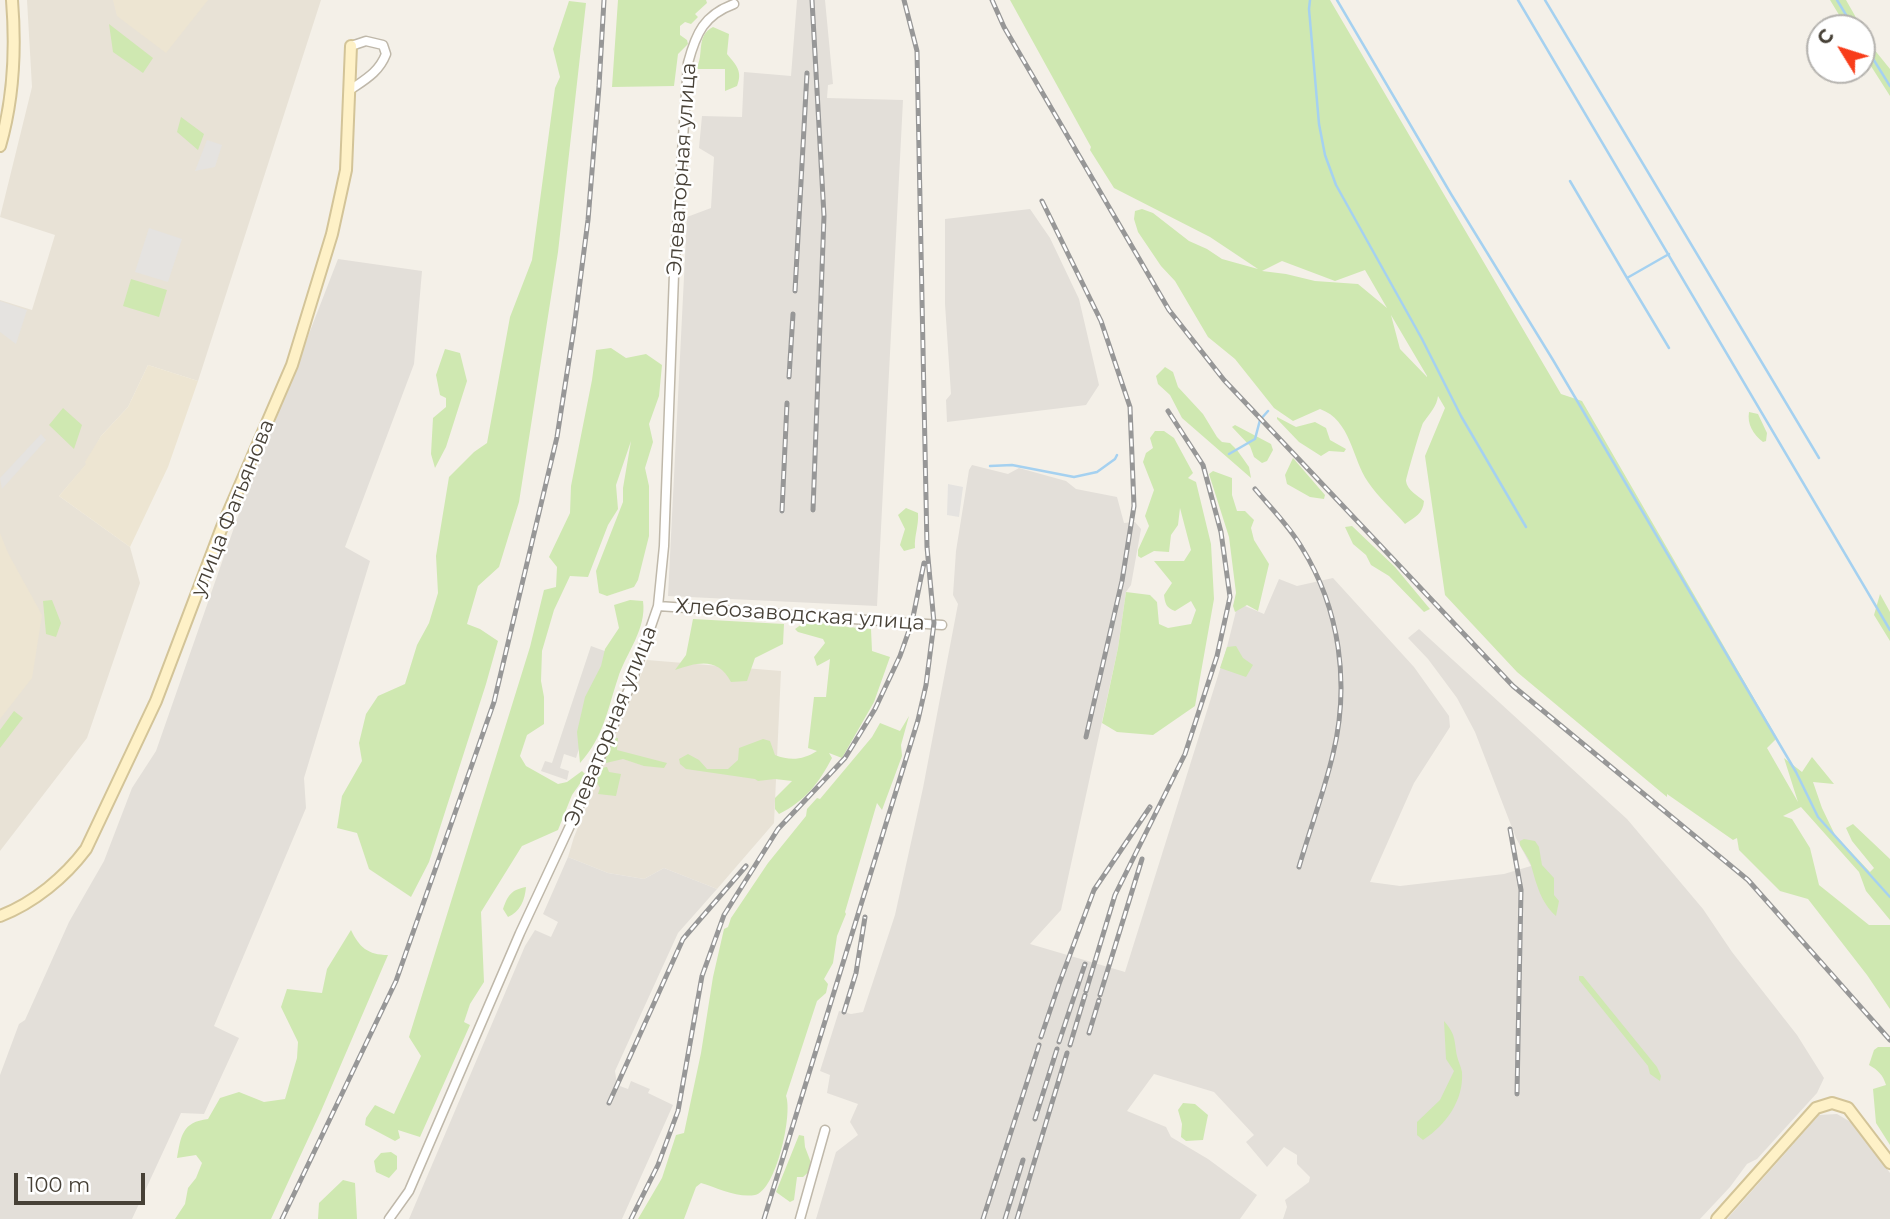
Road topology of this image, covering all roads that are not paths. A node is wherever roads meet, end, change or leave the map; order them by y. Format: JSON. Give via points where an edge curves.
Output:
{"nodes":[{"id":1,"x":12,"y":0,"type":"edge"},
{"id":2,"x":734,"y":4,"type":"dead end"},
{"id":3,"x":351,"y":46,"type":"joint"},
{"id":4,"x":350,"y":90,"type":"junction"},
{"id":5,"x":0,"y":146,"type":"edge"},
{"id":6,"x":658,"y":606,"type":"junction"},
{"id":7,"x":942,"y":625,"type":"dead end"},
{"id":8,"x":0,"y":916,"type":"edge"},
{"id":9,"x":825,"y":1130,"type":"dead end"},
{"id":10,"x":1890,"y":1163,"type":"edge"},
{"id":11,"x":388,"y":1219,"type":"edge"},
{"id":12,"x":800,"y":1219,"type":"edge"},
{"id":13,"x":1717,"y":1219,"type":"edge"}],
"edges":[{"from":1,"to":5,"type":"street","via":[[13,82]]},
{"from":2,"to":6,"type":"street","name":"Элеваторная улица","via":[[706,21],[688,63]]},
{"from":3,"to":4,"type":"street","name":"улица Фатьянова"},
{"from":3,"to":4,"type":"street","via":[[366,41],[383,45],[386,54],[376,71]]},
{"from":4,"to":8,"type":"street","name":"улица Фатьянова","via":[[346,170],[332,234],[292,365],[222,527],[156,701],[86,849],[52,884]]},
{"from":6,"to":7,"type":"street","name":"Хлебозаводская улица"},
{"from":6,"to":11,"type":"street","name":"Элеваторная улица","via":[[583,798],[409,1191]]},
{"from":9,"to":12,"type":"street"},
{"from":10,"to":13,"type":"street","via":[[1848,1108],[1832,1103],[1816,1108]]}]}
